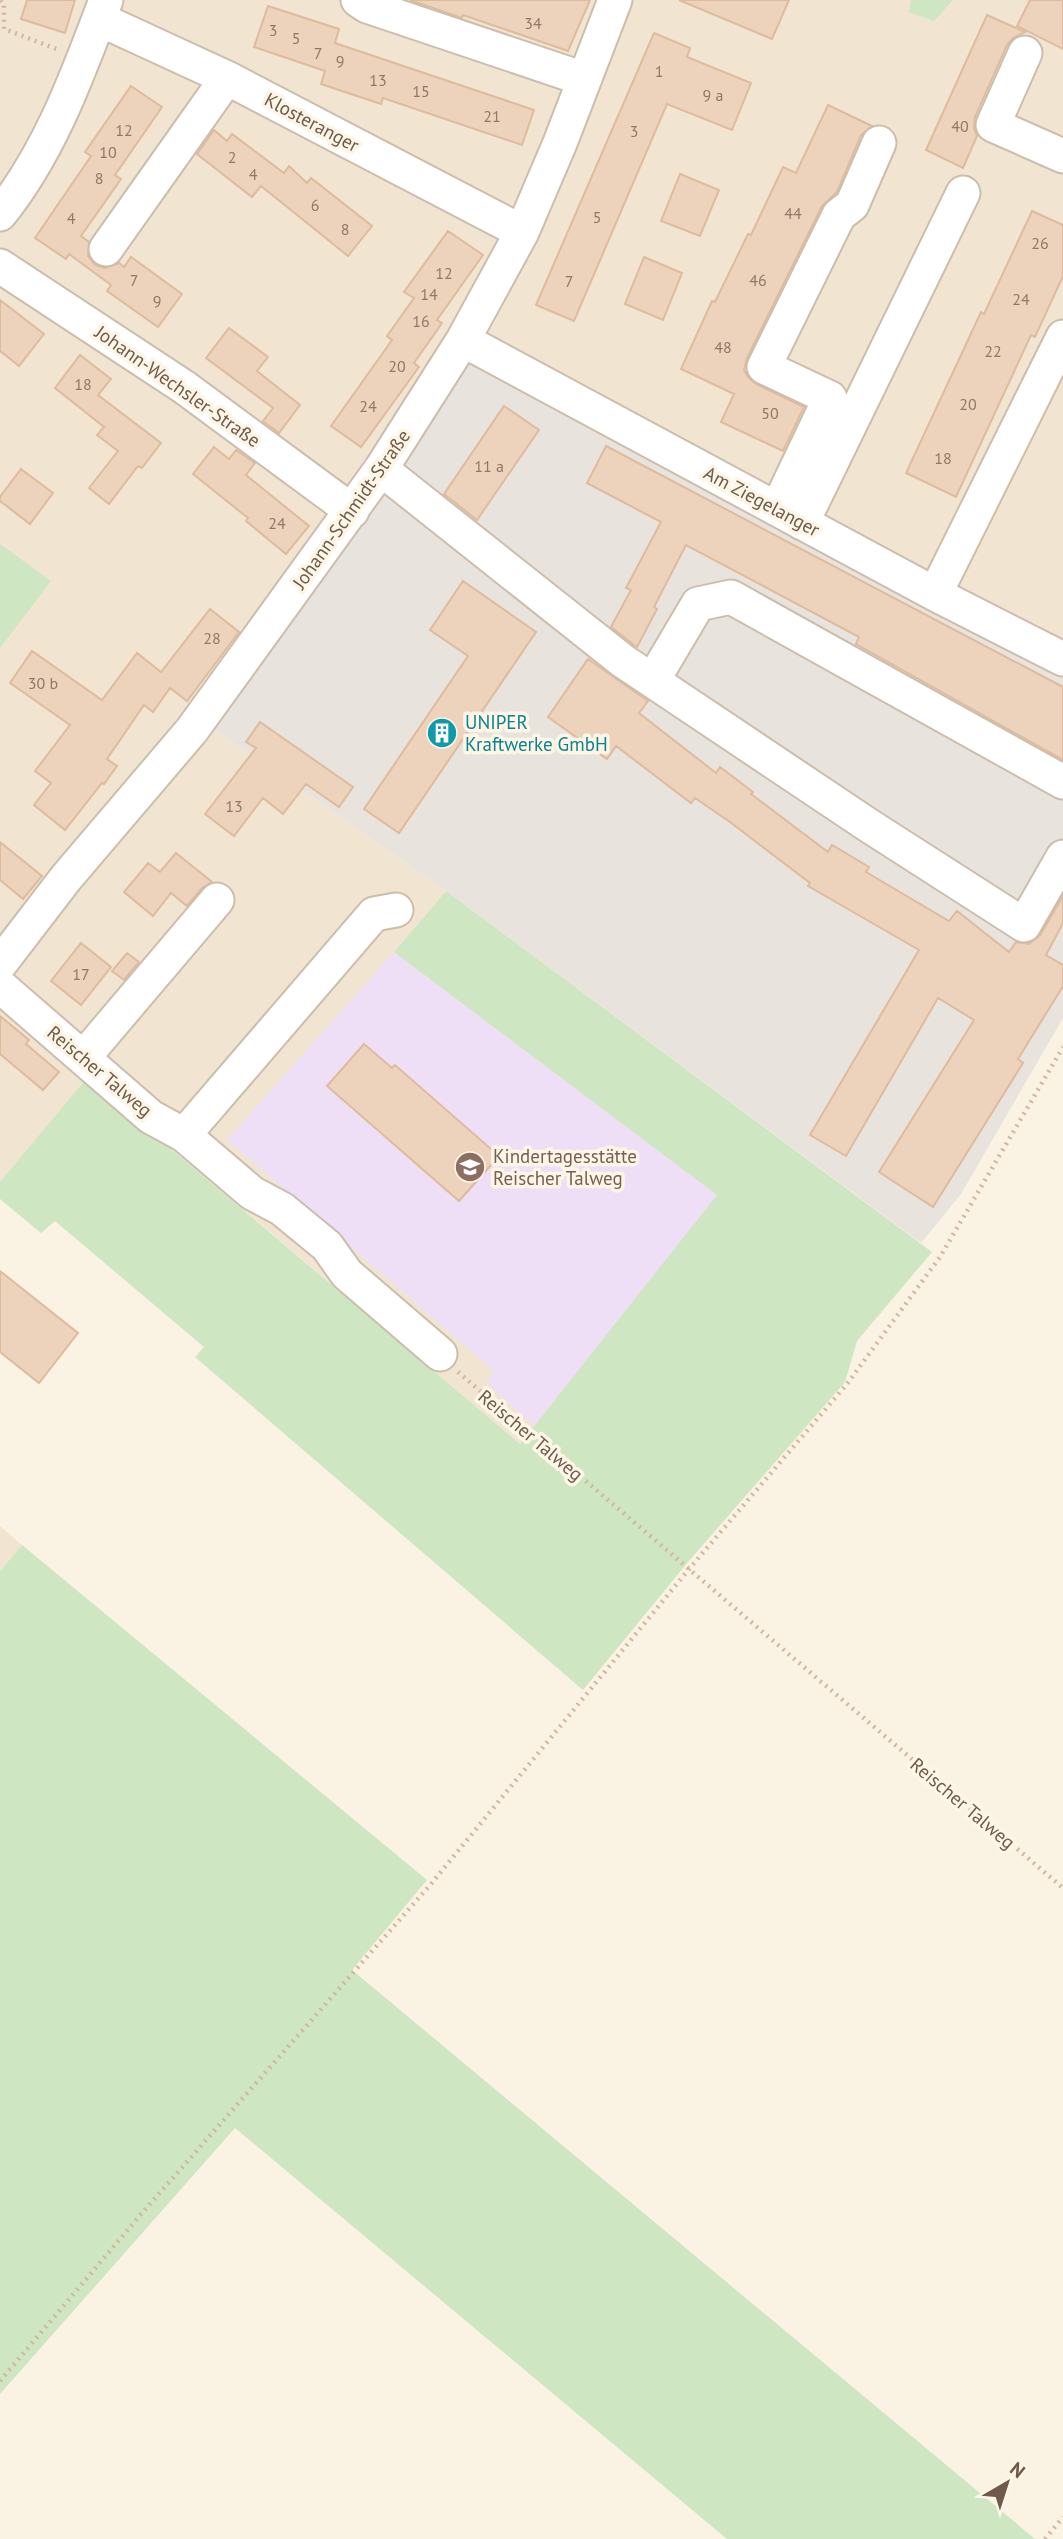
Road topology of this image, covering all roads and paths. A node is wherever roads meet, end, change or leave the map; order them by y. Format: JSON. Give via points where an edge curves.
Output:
{"nodes":[{"id":1,"x":1,"y":0,"type":"edge"},
{"id":2,"x":358,"y":0,"type":"edge"},
{"id":3,"x":615,"y":0,"type":"edge"},
{"id":4,"x":102,"y":10,"type":"edge"},
{"id":5,"x":1025,"y":52,"type":"dead end"},
{"id":6,"x":82,"y":60,"type":"junction"},
{"id":7,"x":227,"y":78,"type":"junction"},
{"id":8,"x":584,"y":79,"type":"junction"},
{"id":9,"x":879,"y":143,"type":"dead end"},
{"id":10,"x":1063,"y":156,"type":"edge"},
{"id":11,"x":963,"y":193,"type":"dead end"},
{"id":12,"x":0,"y":214,"type":"edge"},
{"id":13,"x":522,"y":232,"type":"junction"},
{"id":14,"x":106,"y":249,"type":"dead end"},
{"id":15,"x":0,"y":266,"type":"edge"},
{"id":16,"x":1063,"y":337,"type":"edge"},
{"id":17,"x":463,"y":340,"type":"junction"},
{"id":18,"x":381,"y":469,"type":"junction"},
{"id":19,"x":352,"y":512,"type":"junction"},
{"id":20,"x":790,"y":516,"type":"junction"},
{"id":21,"x":935,"y":594,"type":"junction"},
{"id":22,"x":1063,"y":659,"type":"edge"},
{"id":23,"x":653,"y":680,"type":"junction"},
{"id":24,"x":1063,"y":782,"type":"edge"},
{"id":25,"x":1063,"y":857,"type":"edge"},
{"id":26,"x":217,"y":900,"type":"dead end"},
{"id":27,"x":396,"y":910,"type":"dead end"},
{"id":28,"x":0,"y":964,"type":"edge"},
{"id":29,"x":0,"y":986,"type":"edge"},
{"id":30,"x":1063,"y":1047,"type":"edge"},
{"id":31,"x":83,"y":1058,"type":"junction"},
{"id":32,"x":184,"y":1135,"type":"junction"},
{"id":33,"x":440,"y":1354,"type":"joint"},
{"id":34,"x":688,"y":1569,"type":"junction"},
{"id":35,"x":1063,"y":1888,"type":"edge"},
{"id":36,"x":0,"y":2381,"type":"edge"},
{"id":37,"x":1063,"y":2517,"type":"edge"},
{"id":38,"x":1045,"y":2539,"type":"edge"}],
"edges":[{"from":1,"to":6,"type":"path","via":[[4,29]]},
{"from":2,"to":8,"type":"street"},
{"from":3,"to":8,"type":"street","name":"Johann-Schmidt-Straße"},
{"from":4,"to":6,"type":"street"},
{"from":4,"to":7,"type":"street","name":"Klosteranger"},
{"from":5,"to":10,"type":"street","via":[[993,125]]},
{"from":6,"to":12,"type":"street","via":[[49,139],[22,187]]},
{"from":7,"to":13,"type":"street","name":"Klosteranger"},
{"from":7,"to":14,"type":"street"},
{"from":8,"to":13,"type":"street","name":"Johann-Schmidt-Straße"},
{"from":9,"to":20,"type":"street","via":[[852,205],[839,215],[764,368],[830,398]]},
{"from":11,"to":20,"type":"street"},
{"from":13,"to":17,"type":"street","name":"Johann-Schmidt-Straße"},
{"from":15,"to":19,"type":"street","name":"Johann-Wechsler-Straße","via":[[184,387]]},
{"from":16,"to":21,"type":"street"},
{"from":17,"to":18,"type":"street","name":"Johann-Schmidt-Straße"},
{"from":17,"to":20,"type":"street","name":"Am Ziegelanger"},
{"from":18,"to":19,"type":"street","name":"Johann-Schmidt-Straße"},
{"from":18,"to":23,"type":"street"},
{"from":19,"to":28,"type":"street","name":"Johann-Schmidt-Straße","via":[[192,730],[66,878]]},
{"from":20,"to":21,"type":"street","name":"Am Ziegelanger"},
{"from":21,"to":22,"type":"street","name":"Am Ziegelanger"},
{"from":23,"to":24,"type":"street","via":[[698,604],[731,597]]},
{"from":23,"to":25,"type":"street","via":[[1024,925]]},
{"from":26,"to":31,"type":"street"},
{"from":27,"to":32,"type":"street","via":[[374,914]]},
{"from":29,"to":31,"type":"street","name":"Reischer Talweg"},
{"from":30,"to":34,"type":"path","via":[[940,1257],[847,1384]]},
{"from":31,"to":32,"type":"street","name":"Reischer Talweg","via":[[152,1117]]},
{"from":32,"to":33,"type":"street","name":"Reischer Talweg","via":[[252,1193],[282,1209],[327,1246],[347,1274]]},
{"from":33,"to":34,"type":"path","name":"Reischer Talweg"},
{"from":34,"to":35,"type":"path","name":"Reischer Talweg"},
{"from":34,"to":36,"type":"path","via":[[430,1884]]},
{"from":37,"to":38,"type":"path"}]}
